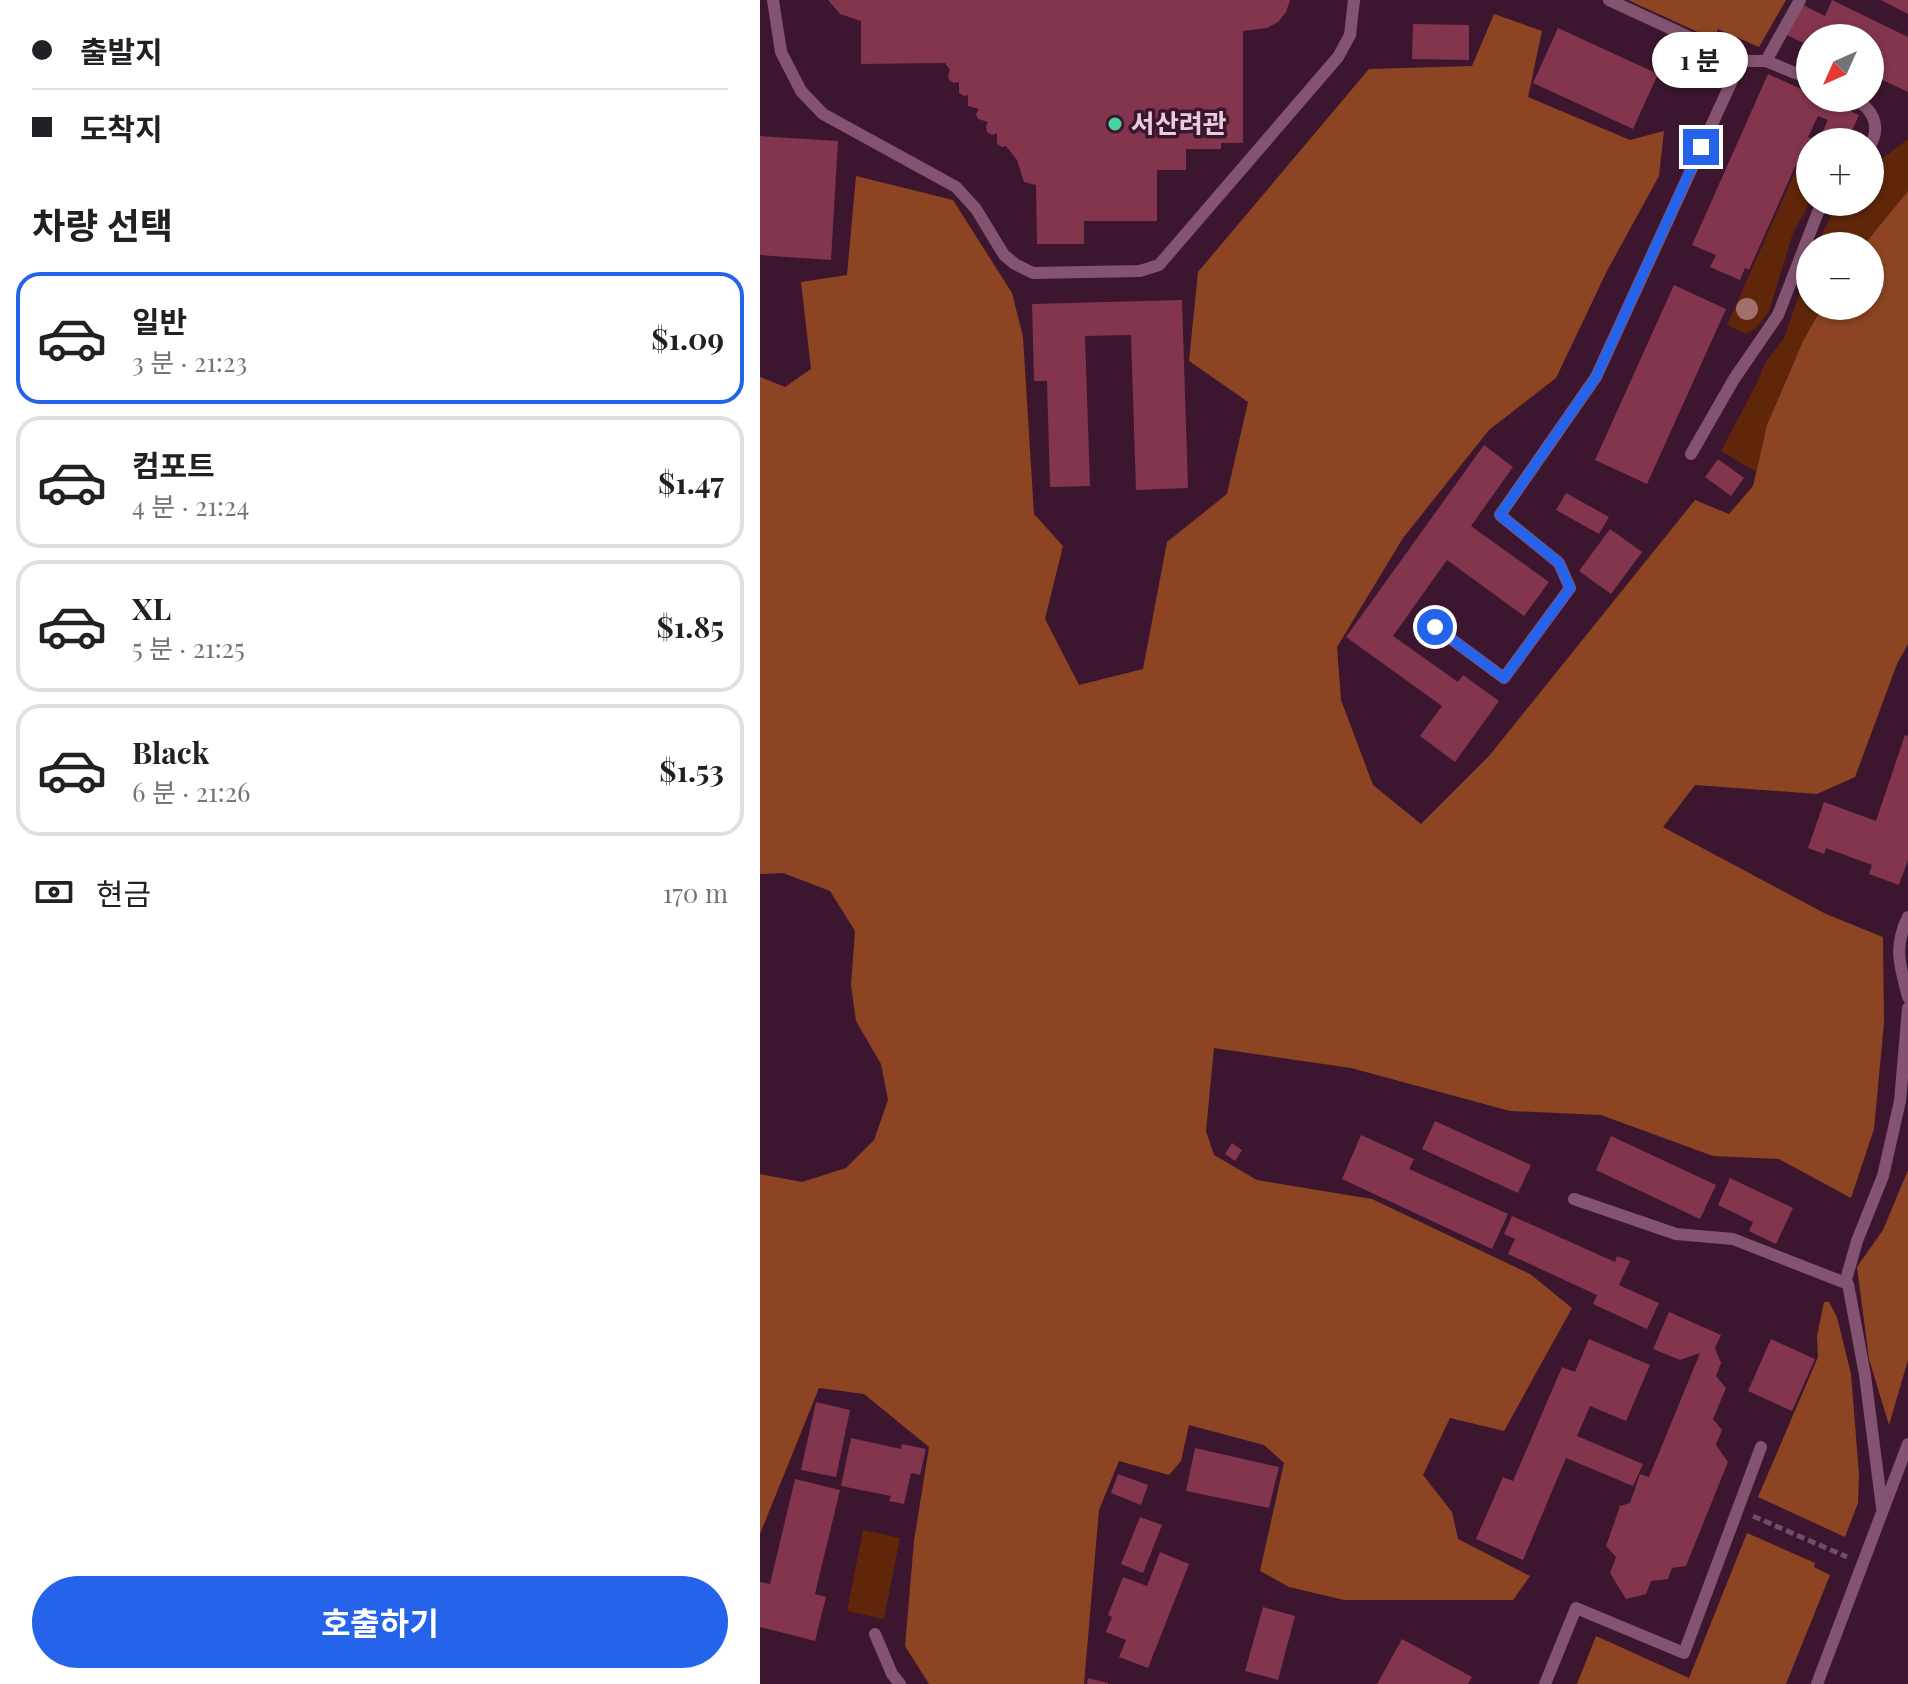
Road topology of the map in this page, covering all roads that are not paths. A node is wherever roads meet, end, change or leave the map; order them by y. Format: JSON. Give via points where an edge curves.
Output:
{"nodes":[{"id":1,"x":773,"y":0,"type":"edge"},
{"id":2,"x":1354,"y":0,"type":"edge"},
{"id":3,"x":1609,"y":0,"type":"edge"},
{"id":4,"x":1800,"y":0,"type":"edge"},
{"id":5,"x":1741,"y":61,"type":"junction"},
{"id":6,"x":1766,"y":61,"type":"junction"},
{"id":7,"x":1796,"y":73,"type":"edge"},
{"id":8,"x":1817,"y":216,"type":"edge"},
{"id":9,"x":1691,"y":454,"type":"dead end"},
{"id":10,"x":1435,"y":627,"type":"dead end"},
{"id":11,"x":1908,"y":917,"type":"edge"},
{"id":12,"x":1908,"y":997,"type":"edge"},
{"id":13,"x":1908,"y":1008,"type":"edge"},
{"id":14,"x":1574,"y":1199,"type":"dead end"},
{"id":15,"x":1845,"y":1283,"type":"junction"},
{"id":16,"x":1908,"y":1444,"type":"edge"},
{"id":17,"x":1761,"y":1447,"type":"dead end"},
{"id":18,"x":1882,"y":1508,"type":"junction"},
{"id":19,"x":875,"y":1634,"type":"dead end"},
{"id":20,"x":900,"y":1684,"type":"edge"},
{"id":21,"x":1545,"y":1684,"type":"edge"},
{"id":22,"x":1817,"y":1684,"type":"edge"}],
"edges":[{"from":1,"to":2,"type":"lane","via":[[781,52],[801,91],[823,114],[956,187],[1004,255],[1033,273],[1140,271],[1159,265],[1338,57],[1350,35]]},
{"from":3,"to":5,"type":"lane"},
{"from":4,"to":6,"type":"lane"},
{"from":5,"to":6,"type":"lane"},
{"from":5,"to":10,"type":"lane","via":[[1596,377],[1500,515],[1559,563],[1570,588],[1504,678]]},
{"from":6,"to":7,"type":"lane"},
{"from":8,"to":9,"type":"lane","via":[[1778,315]]},
{"from":11,"to":12,"type":"lane","via":[[1897,958]]},
{"from":13,"to":15,"type":"lane","via":[[1900,1101],[1883,1176]]},
{"from":14,"to":15,"type":"lane","via":[[1676,1234],[1733,1239]]},
{"from":15,"to":18,"type":"lane","via":[[1865,1375]]},
{"from":16,"to":18,"type":"lane"},
{"from":17,"to":21,"type":"lane","via":[[1684,1653],[1576,1608]]},
{"from":18,"to":22,"type":"lane"},
{"from":19,"to":20,"type":"lane"}]}
